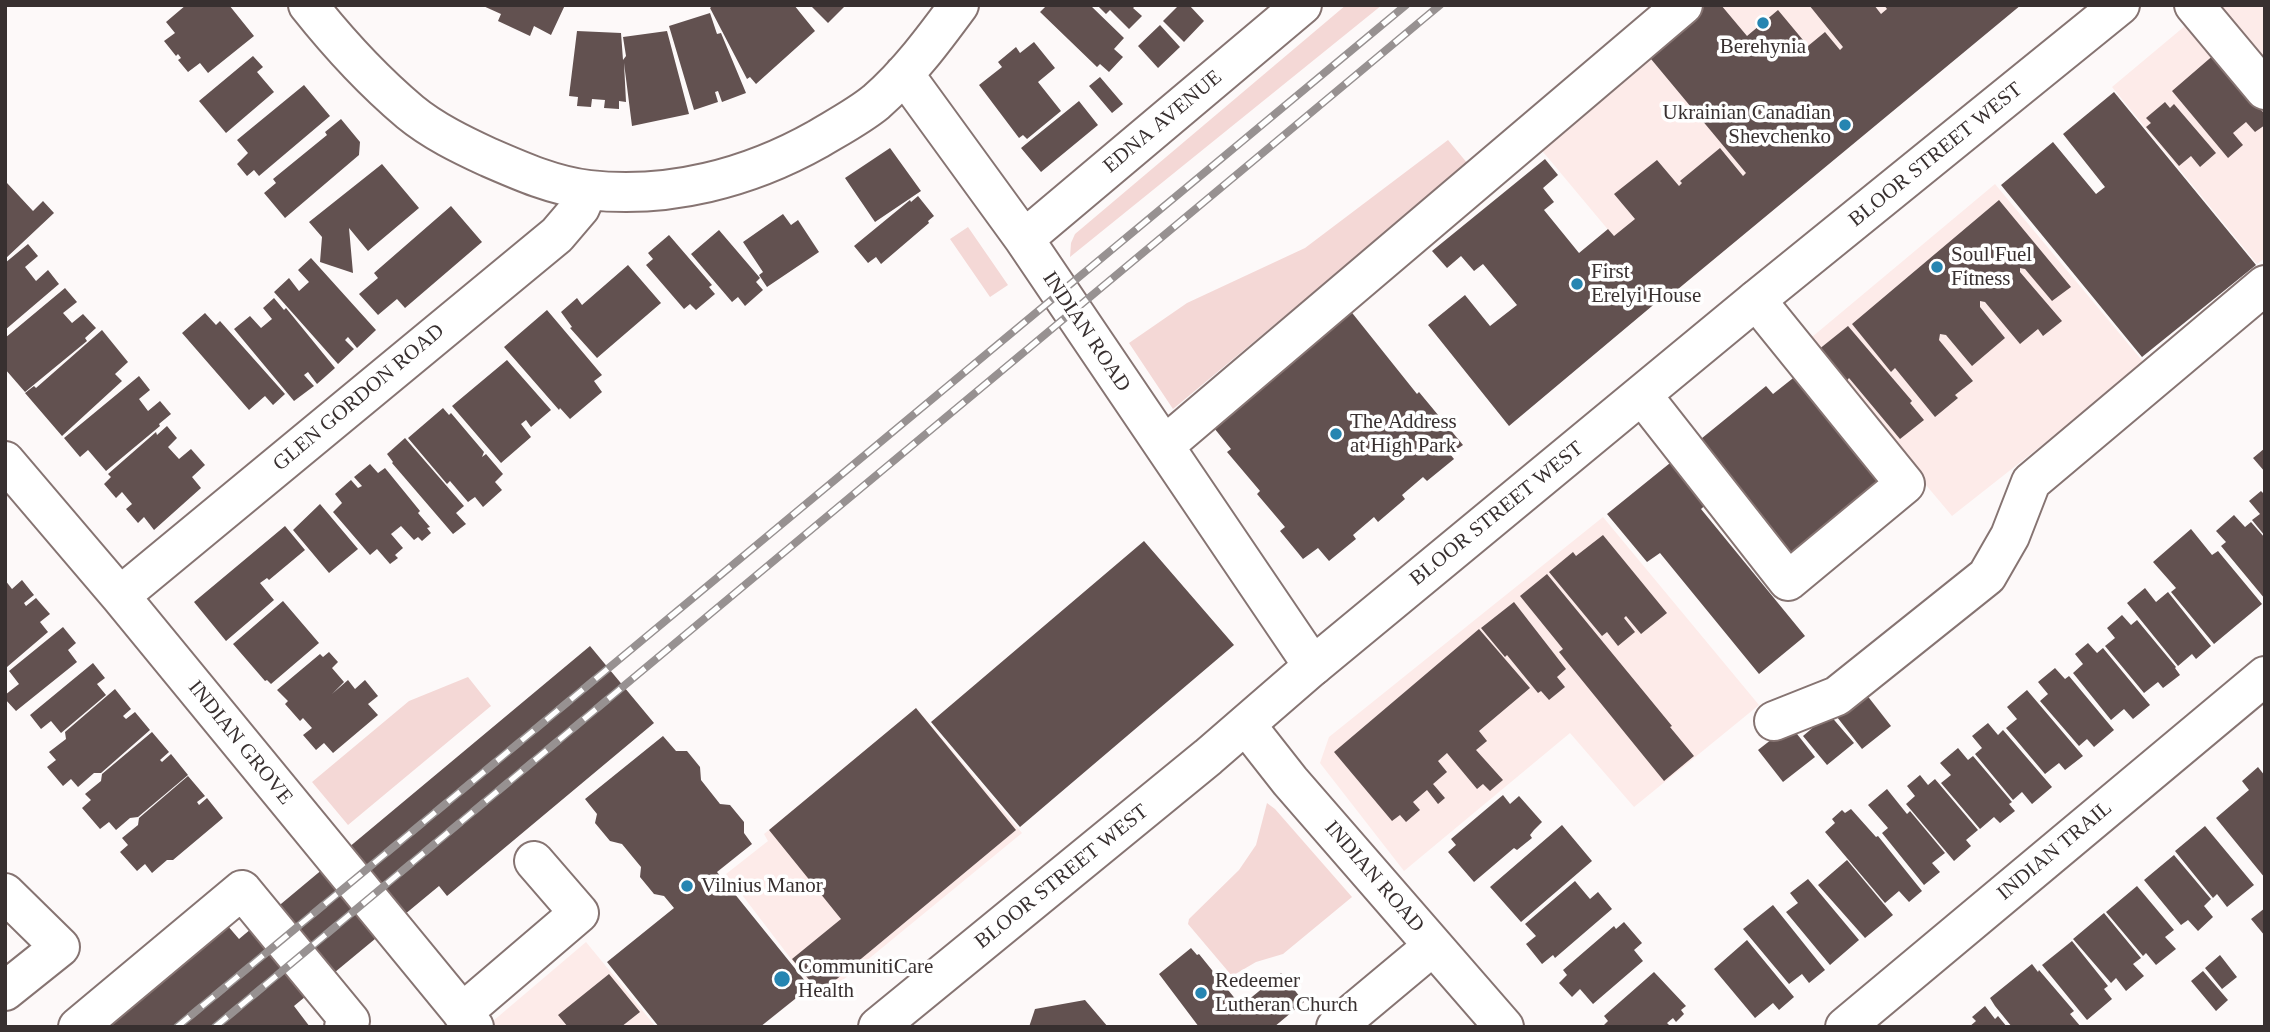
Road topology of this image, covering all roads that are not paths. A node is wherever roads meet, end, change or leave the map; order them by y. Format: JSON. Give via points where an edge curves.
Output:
{"nodes":[{"id":1,"x":307,"y":5,"type":"edge"},
{"id":2,"x":960,"y":5,"type":"edge"},
{"id":3,"x":1302,"y":5,"type":"edge"},
{"id":4,"x":1683,"y":5,"type":"edge"},
{"id":5,"x":2120,"y":5,"type":"edge"},
{"id":6,"x":2194,"y":5,"type":"edge"},
{"id":7,"x":904,"y":74,"type":"junction"},
{"id":8,"x":2265,"y":90,"type":"edge"},
{"id":9,"x":588,"y":190,"type":"junction"},
{"id":10,"x":1024,"y":239,"type":"junction"},
{"id":11,"x":2265,"y":285,"type":"edge"},
{"id":12,"x":1756,"y":300,"type":"junction"},
{"id":13,"x":1642,"y":395,"type":"junction"},
{"id":14,"x":1164,"y":446,"type":"junction"},
{"id":15,"x":5,"y":461,"type":"edge"},
{"id":16,"x":120,"y":596,"type":"junction"},
{"id":17,"x":1313,"y":666,"type":"junction"},
{"id":18,"x":2265,"y":676,"type":"edge"},
{"id":19,"x":1774,"y":721,"type":"dead end"},
{"id":20,"x":1246,"y":725,"type":"junction"},
{"id":21,"x":534,"y":861,"type":"dead end"},
{"id":22,"x":5,"y":893,"type":"edge"},
{"id":23,"x":1433,"y":946,"type":"junction"},
{"id":24,"x":5,"y":991,"type":"edge"},
{"id":25,"x":468,"y":1020,"type":"edge"},
{"id":26,"x":78,"y":1027,"type":"edge"},
{"id":27,"x":344,"y":1027,"type":"edge"},
{"id":28,"x":878,"y":1027,"type":"edge"},
{"id":29,"x":1336,"y":1027,"type":"edge"},
{"id":30,"x":1504,"y":1027,"type":"edge"},
{"id":31,"x":1844,"y":1027,"type":"edge"}],
"edges":[{"from":1,"to":9,"type":"street","via":[[347,54],[412,113],[462,145],[515,169]]},
{"from":2,"to":7,"type":"street"},
{"from":3,"to":10,"type":"street","name":"EDNA AVENUE"},
{"from":4,"to":14,"type":"street"},
{"from":5,"to":12,"type":"street","name":"BLOOR STREET WEST"},
{"from":6,"to":8,"type":"street"},
{"from":7,"to":9,"type":"street","via":[[846,123],[789,155],[738,175],[644,192]]},
{"from":7,"to":10,"type":"street","name":"INDIAN ROAD"},
{"from":9,"to":16,"type":"street","name":"GLEN GORDON ROAD","via":[[580,208],[556,235]]},
{"from":10,"to":14,"type":"street","name":"INDIAN ROAD"},
{"from":11,"to":19,"type":"street","via":[[2031,482],[2010,536],[1987,576],[1837,696]]},
{"from":12,"to":13,"type":"street","name":"BLOOR STREET WEST"},
{"from":12,"to":13,"type":"street","via":[[1905,484],[1788,581]]},
{"from":13,"to":17,"type":"street","name":"BLOOR STREET WEST"},
{"from":14,"to":17,"type":"street","name":"INDIAN ROAD"},
{"from":15,"to":16,"type":"street","name":"INDIAN GROVE"},
{"from":16,"to":25,"type":"street","name":"INDIAN GROVE"},
{"from":17,"to":20,"type":"street","name":"BLOOR STREET WEST"},
{"from":18,"to":31,"type":"street","name":"INDIAN TRAIL"},
{"from":20,"to":23,"type":"street","name":"INDIAN ROAD"},
{"from":20,"to":28,"type":"street","name":"BLOOR STREET WEST"},
{"from":21,"to":25,"type":"street","via":[[579,913]]},
{"from":22,"to":24,"type":"street","via":[[60,947]]},
{"from":23,"to":29,"type":"street"},
{"from":23,"to":30,"type":"street","name":"INDIAN ROAD"},
{"from":26,"to":27,"type":"street","via":[[242,890],[350,1021]]}]}
